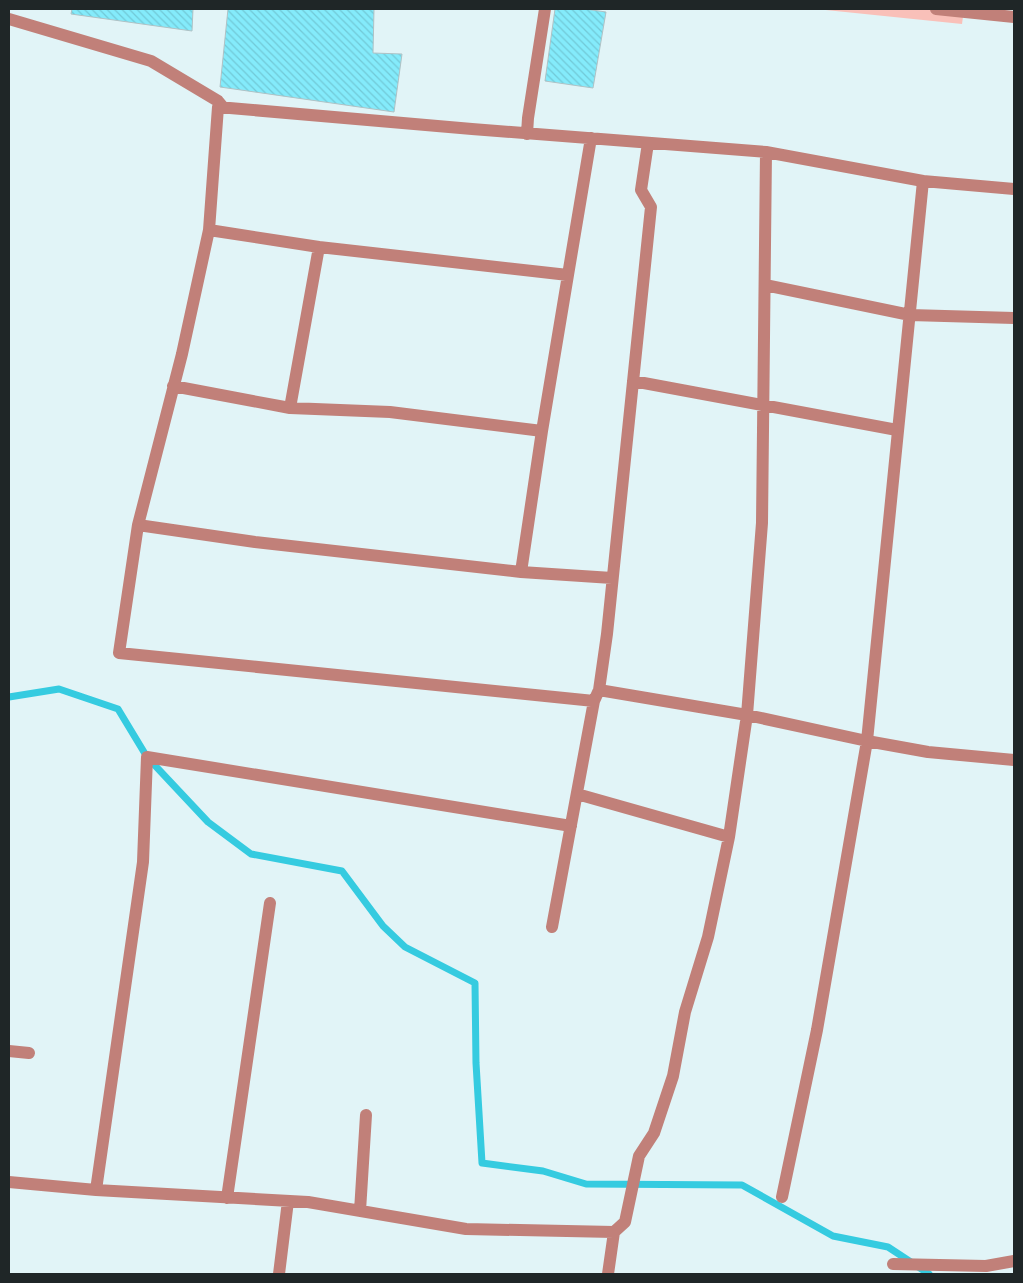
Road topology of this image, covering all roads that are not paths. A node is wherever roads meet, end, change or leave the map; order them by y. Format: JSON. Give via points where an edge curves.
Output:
{"nodes":[{"id":1,"x":545,"y":9,"type":"edge"},
{"id":2,"x":936,"y":9,"type":"edge"},
{"id":3,"x":977,"y":11,"type":"edge"},
{"id":4,"x":1014,"y":17,"type":"edge"},
{"id":5,"x":9,"y":19,"type":"edge"},
{"id":6,"x":223,"y":107,"type":"junction"},
{"id":7,"x":527,"y":134,"type":"junction"},
{"id":8,"x":591,"y":138,"type":"junction"},
{"id":9,"x":648,"y":143,"type":"junction"},
{"id":10,"x":766,"y":152,"type":"junction"},
{"id":11,"x":923,"y":181,"type":"junction"},
{"id":12,"x":1014,"y":189,"type":"edge"},
{"id":13,"x":209,"y":230,"type":"junction"},
{"id":14,"x":319,"y":247,"type":"junction"},
{"id":15,"x":568,"y":275,"type":"junction"},
{"id":16,"x":765,"y":285,"type":"junction"},
{"id":17,"x":910,"y":315,"type":"junction"},
{"id":18,"x":1014,"y":318,"type":"edge"},
{"id":19,"x":633,"y":381,"type":"junction"},
{"id":20,"x":173,"y":386,"type":"junction"},
{"id":21,"x":764,"y":405,"type":"junction"},
{"id":22,"x":290,"y":408,"type":"junction"},
{"id":23,"x":897,"y":430,"type":"junction"},
{"id":24,"x":542,"y":431,"type":"junction"},
{"id":25,"x":138,"y":525,"type":"junction"},
{"id":26,"x":521,"y":572,"type":"junction"},
{"id":27,"x":612,"y":578,"type":"junction"},
{"id":28,"x":597,"y":696,"type":"junction"},
{"id":29,"x":747,"y":715,"type":"junction"},
{"id":30,"x":867,"y":741,"type":"junction"},
{"id":31,"x":1014,"y":760,"type":"edge"},
{"id":32,"x":577,"y":794,"type":"junction"},
{"id":33,"x":571,"y":826,"type":"junction"},
{"id":34,"x":729,"y":837,"type":"junction"},
{"id":35,"x":270,"y":902,"type":"dead end"},
{"id":36,"x":552,"y":927,"type":"dead end"},
{"id":37,"x":9,"y":1051,"type":"edge"},
{"id":38,"x":29,"y":1053,"type":"dead end"},
{"id":39,"x":366,"y":1115,"type":"dead end"},
{"id":40,"x":9,"y":1182,"type":"edge"},
{"id":41,"x":96,"y":1190,"type":"junction"},
{"id":42,"x":227,"y":1198,"type":"junction"},
{"id":43,"x":782,"y":1198,"type":"dead end"},
{"id":44,"x":288,"y":1201,"type":"junction"},
{"id":45,"x":360,"y":1210,"type":"junction"},
{"id":46,"x":614,"y":1232,"type":"junction"},
{"id":47,"x":1014,"y":1261,"type":"edge"},
{"id":48,"x":893,"y":1264,"type":"dead end"},
{"id":49,"x":279,"y":1274,"type":"edge"},
{"id":50,"x":608,"y":1274,"type":"edge"}],
"edges":[{"from":1,"to":7,"type":"street"},
{"from":2,"to":3,"type":"street"},
{"from":3,"to":4,"type":"street"},
{"from":5,"to":6,"type":"street","via":[[151,61]]},
{"from":6,"to":7,"type":"street"},
{"from":6,"to":13,"type":"street","via":[[218,107]]},
{"from":7,"to":8,"type":"street"},
{"from":8,"to":9,"type":"street"},
{"from":8,"to":15,"type":"street"},
{"from":9,"to":10,"type":"street"},
{"from":9,"to":19,"type":"street","via":[[641,190],[651,207]]},
{"from":10,"to":11,"type":"street"},
{"from":10,"to":16,"type":"street"},
{"from":11,"to":12,"type":"street"},
{"from":11,"to":17,"type":"street"},
{"from":13,"to":14,"type":"street"},
{"from":13,"to":20,"type":"street"},
{"from":14,"to":15,"type":"street"},
{"from":14,"to":22,"type":"street"},
{"from":15,"to":24,"type":"street"},
{"from":16,"to":17,"type":"street"},
{"from":16,"to":21,"type":"street"},
{"from":17,"to":18,"type":"street"},
{"from":17,"to":23,"type":"street"},
{"from":19,"to":21,"type":"street"},
{"from":19,"to":27,"type":"street"},
{"from":20,"to":22,"type":"street"},
{"from":20,"to":25,"type":"street"},
{"from":21,"to":23,"type":"street"},
{"from":21,"to":29,"type":"street","via":[[762,523]]},
{"from":22,"to":24,"type":"street","via":[[390,412]]},
{"from":23,"to":30,"type":"street"},
{"from":24,"to":26,"type":"street"},
{"from":25,"to":26,"type":"street","via":[[255,542]]},
{"from":25,"to":28,"type":"street","via":[[119,653]]},
{"from":26,"to":27,"type":"street"},
{"from":27,"to":28,"type":"street"},
{"from":28,"to":29,"type":"street"},
{"from":28,"to":32,"type":"street"},
{"from":29,"to":30,"type":"street"},
{"from":29,"to":34,"type":"street"},
{"from":30,"to":31,"type":"street","via":[[928,752]]},
{"from":30,"to":43,"type":"street","via":[[818,1030]]},
{"from":32,"to":33,"type":"street"},
{"from":32,"to":34,"type":"street"},
{"from":33,"to":36,"type":"street"},
{"from":33,"to":41,"type":"street","via":[[147,757],[143,862]]},
{"from":34,"to":46,"type":"street","via":[[708,937],[685,1012],[672,1076],[654,1133],[639,1156],[625,1222]]},
{"from":35,"to":42,"type":"street"},
{"from":37,"to":38,"type":"street"},
{"from":39,"to":45,"type":"street"},
{"from":40,"to":41,"type":"street"},
{"from":41,"to":42,"type":"street"},
{"from":42,"to":44,"type":"street"},
{"from":44,"to":45,"type":"street"},
{"from":44,"to":49,"type":"street"},
{"from":45,"to":46,"type":"street","via":[[466,1229]]},
{"from":46,"to":50,"type":"street"},
{"from":47,"to":48,"type":"street","via":[[986,1266]]}]}
